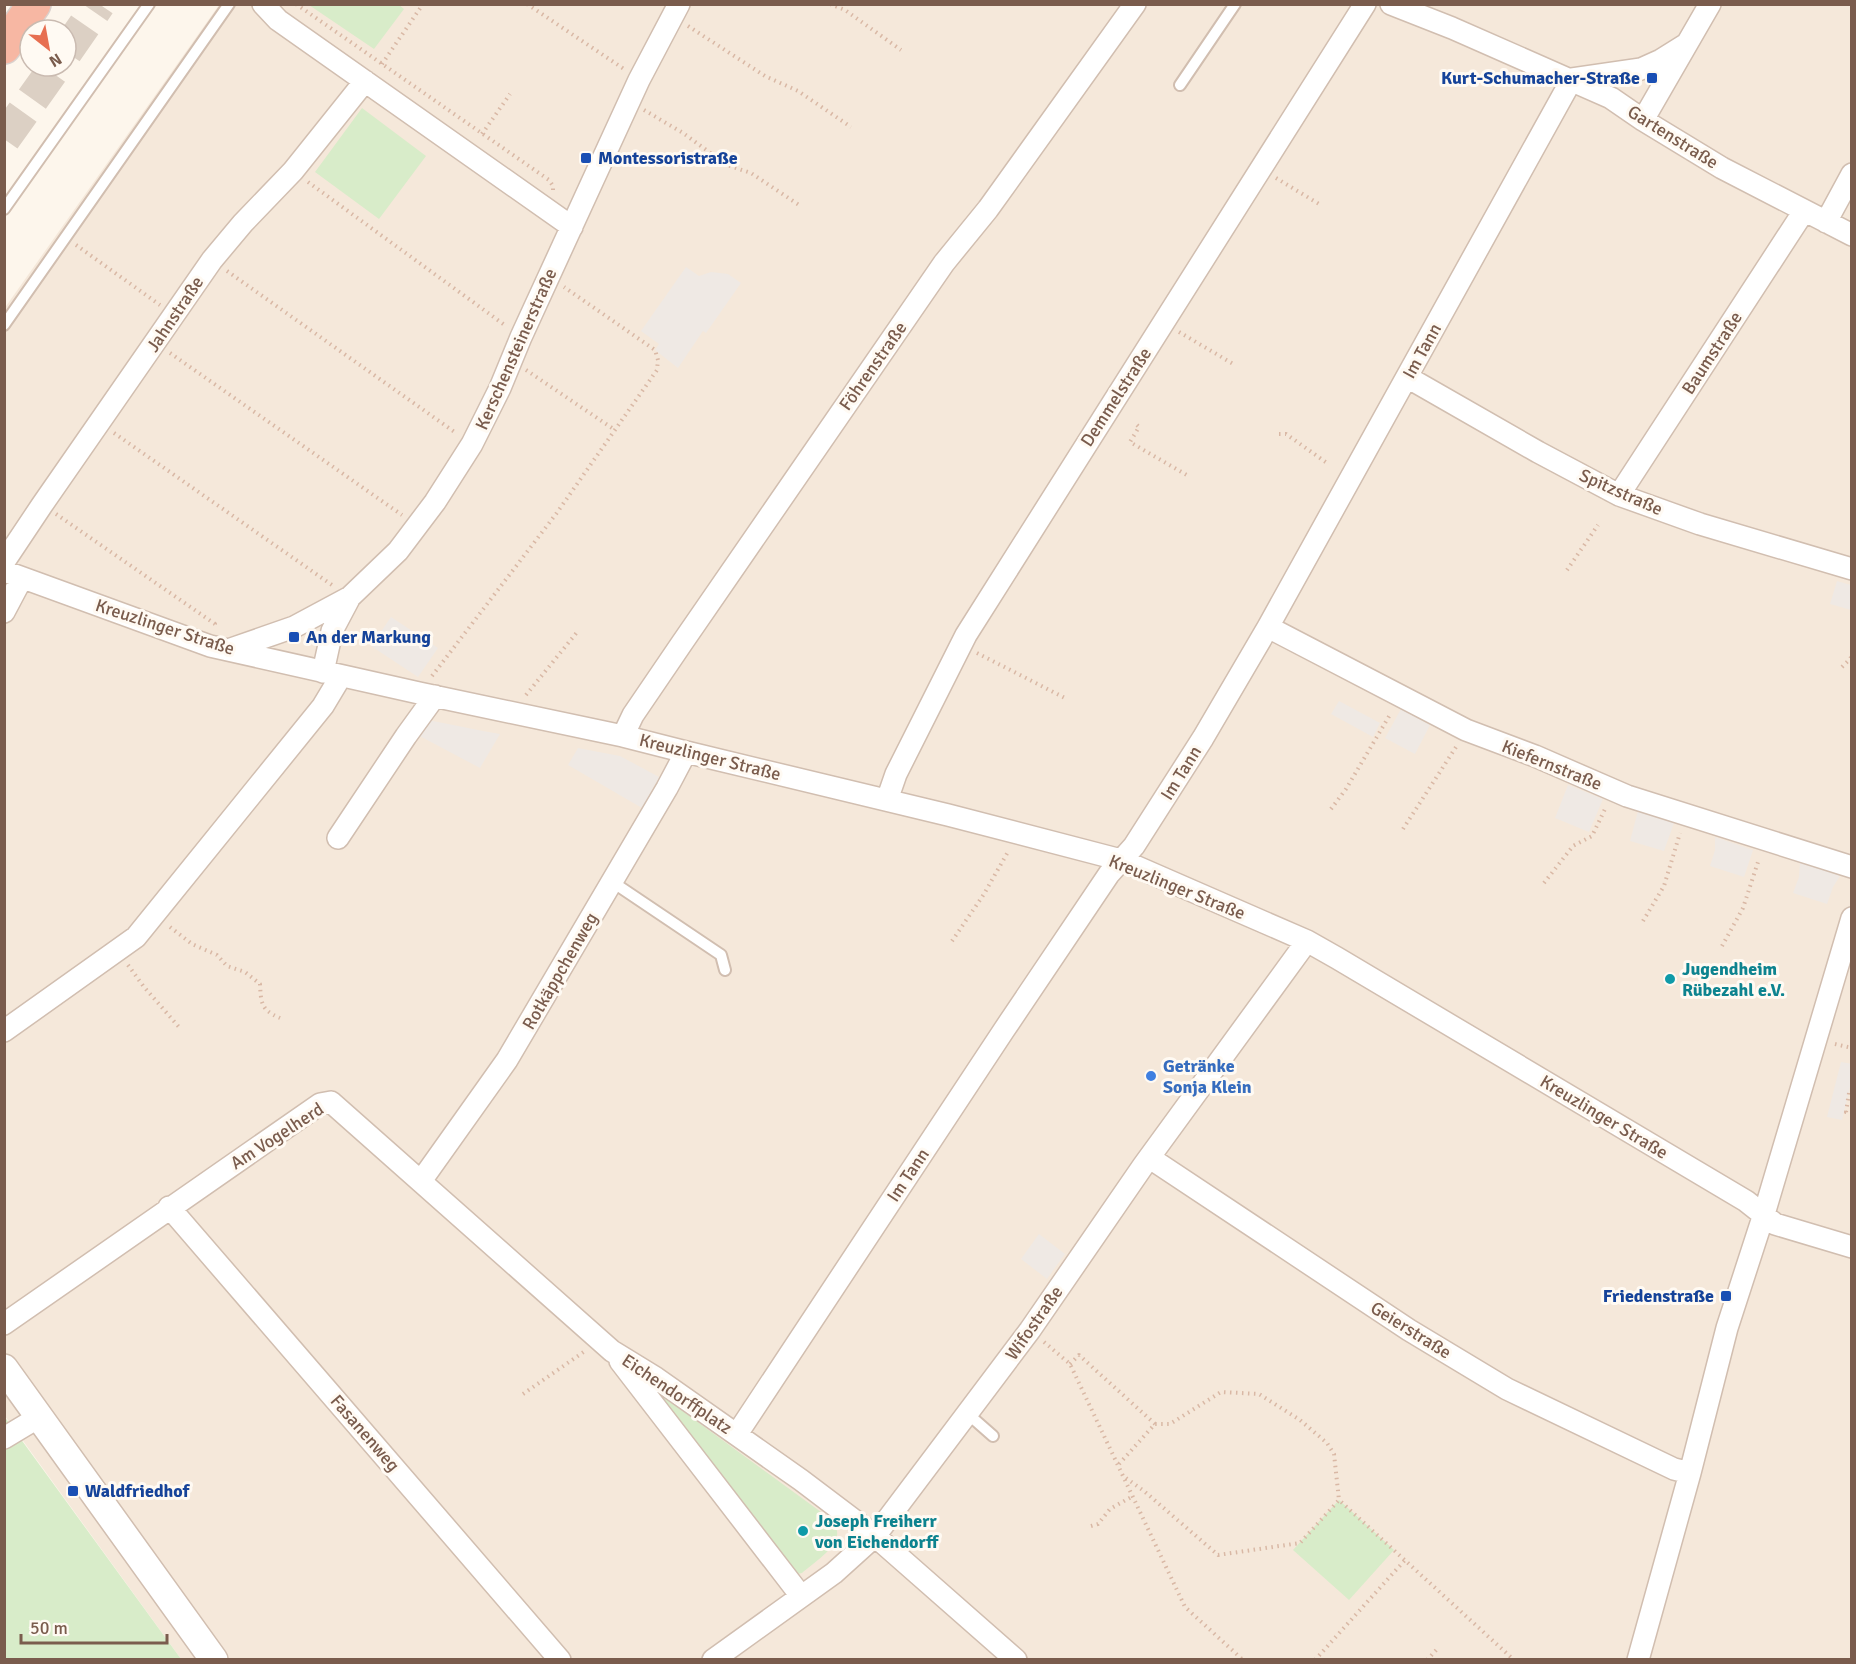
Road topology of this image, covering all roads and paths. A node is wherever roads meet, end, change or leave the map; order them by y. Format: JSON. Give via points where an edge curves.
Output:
{"nodes":[{"id":1,"x":34,"y":4,"type":"edge"},
{"id":2,"x":149,"y":4,"type":"edge"},
{"id":3,"x":229,"y":4,"type":"edge"},
{"id":4,"x":263,"y":4,"type":"edge"},
{"id":5,"x":296,"y":4,"type":"edge"},
{"id":6,"x":423,"y":4,"type":"edge"},
{"id":7,"x":527,"y":4,"type":"edge"},
{"id":8,"x":830,"y":4,"type":"edge"},
{"id":9,"x":1135,"y":4,"type":"edge"},
{"id":10,"x":1235,"y":4,"type":"edge"},
{"id":11,"x":1365,"y":4,"type":"edge"},
{"id":12,"x":1391,"y":4,"type":"edge"},
{"id":13,"x":1710,"y":4,"type":"edge"},
{"id":14,"x":675,"y":10,"type":"edge"},
{"id":15,"x":1688,"y":44,"type":"junction"},
{"id":16,"x":4,"y":47,"type":"edge"},
{"id":17,"x":901,"y":50,"type":"dead end"},
{"id":18,"x":382,"y":64,"type":"junction"},
{"id":19,"x":1572,"y":79,"type":"junction"},
{"id":20,"x":639,"y":80,"type":"junction"},
{"id":21,"x":365,"y":81,"type":"junction"},
{"id":22,"x":1180,"y":86,"type":"dead end"},
{"id":23,"x":510,"y":94,"type":"dead end"},
{"id":24,"x":629,"y":101,"type":"junction"},
{"id":25,"x":1643,"y":120,"type":"junction"},
{"id":26,"x":850,"y":127,"type":"dead end"},
{"id":27,"x":482,"y":134,"type":"junction"},
{"id":28,"x":1262,"y":169,"type":"junction"},
{"id":29,"x":293,"y":171,"type":"junction"},
{"id":30,"x":1851,"y":174,"type":"edge"},
{"id":31,"x":1319,"y":204,"type":"dead end"},
{"id":32,"x":799,"y":205,"type":"dead end"},
{"id":33,"x":543,"y":206,"type":"junction"},
{"id":34,"x":4,"y":209,"type":"edge"},
{"id":35,"x":1804,"y":211,"type":"junction"},
{"id":36,"x":1826,"y":222,"type":"junction"},
{"id":37,"x":572,"y":227,"type":"junction"},
{"id":38,"x":1851,"y":235,"type":"edge"},
{"id":39,"x":65,"y":237,"type":"junction"},
{"id":40,"x":212,"y":260,"type":"junction"},
{"id":41,"x":549,"y":276,"type":"junction"},
{"id":42,"x":174,"y":314,"type":"junction"},
{"id":43,"x":1164,"y":322,"type":"junction"},
{"id":44,"x":4,"y":325,"type":"edge"},
{"id":45,"x":521,"y":337,"type":"junction"},
{"id":46,"x":155,"y":343,"type":"junction"},
{"id":47,"x":511,"y":361,"type":"junction"},
{"id":48,"x":1235,"y":365,"type":"dead end"},
{"id":49,"x":1407,"y":377,"type":"junction"},
{"id":50,"x":99,"y":423,"type":"junction"},
{"id":51,"x":1137,"y":425,"type":"dead end"},
{"id":52,"x":615,"y":430,"type":"junction"},
{"id":53,"x":1279,"y":434,"type":"dead end"},
{"id":54,"x":472,"y":444,"type":"junction"},
{"id":55,"x":1327,"y":463,"type":"dead end"},
{"id":56,"x":1190,"y":477,"type":"dead end"},
{"id":57,"x":1619,"y":495,"type":"junction"},
{"id":58,"x":42,"y":504,"type":"junction"},
{"id":59,"x":1598,"y":525,"type":"dead end"},
{"id":60,"x":417,"y":527,"type":"junction"},
{"id":61,"x":4,"y":562,"type":"edge"},
{"id":62,"x":1851,"y":569,"type":"edge"},
{"id":63,"x":1567,"y":570,"type":"dead end"},
{"id":64,"x":13,"y":574,"type":"edge"},
{"id":65,"x":350,"y":597,"type":"junction"},
{"id":66,"x":4,"y":612,"type":"edge"},
{"id":67,"x":1268,"y":627,"type":"junction"},
{"id":68,"x":578,"y":631,"type":"dead end"},
{"id":69,"x":961,"y":645,"type":"junction"},
{"id":70,"x":219,"y":648,"type":"junction"},
{"id":71,"x":1851,"y":655,"type":"edge"},
{"id":72,"x":1842,"y":667,"type":"dead end"},
{"id":73,"x":332,"y":674,"type":"junction"},
{"id":74,"x":427,"y":695,"type":"junction"},
{"id":75,"x":1401,"y":696,"type":"junction"},
{"id":76,"x":1066,"y":699,"type":"dead end"},
{"id":77,"x":519,"y":712,"type":"junction"},
{"id":78,"x":1466,"y":730,"type":"junction"},
{"id":79,"x":623,"y":735,"type":"junction"},
{"id":80,"x":686,"y":752,"type":"junction"},
{"id":81,"x":1613,"y":790,"type":"junction"},
{"id":82,"x":887,"y":800,"type":"junction"},
{"id":83,"x":1331,"y":809,"type":"dead end"},
{"id":84,"x":1685,"y":815,"type":"junction"},
{"id":85,"x":1403,"y":829,"type":"dead end"},
{"id":86,"x":1014,"y":832,"type":"junction"},
{"id":87,"x":338,"y":838,"type":"dead end"},
{"id":88,"x":1766,"y":840,"type":"junction"},
{"id":89,"x":1121,"y":860,"type":"junction"},
{"id":90,"x":1851,"y":867,"type":"edge"},
{"id":91,"x":611,"y":881,"type":"junction"},
{"id":92,"x":1544,"y":883,"type":"dead end"},
{"id":93,"x":155,"y":915,"type":"junction"},
{"id":94,"x":1851,"y":918,"type":"edge"},
{"id":95,"x":1643,"y":921,"type":"dead end"},
{"id":96,"x":952,"y":941,"type":"dead end"},
{"id":97,"x":1307,"y":941,"type":"junction"},
{"id":98,"x":1722,"y":946,"type":"dead end"},
{"id":99,"x":117,"y":951,"type":"junction"},
{"id":100,"x":725,"y":970,"type":"dead end"},
{"id":101,"x":280,"y":1018,"type":"dead end"},
{"id":102,"x":179,"y":1026,"type":"dead end"},
{"id":103,"x":4,"y":1030,"type":"edge"},
{"id":104,"x":1849,"y":1093,"type":"dead end"},
{"id":105,"x":1851,"y":1113,"type":"edge"},
{"id":106,"x":1150,"y":1158,"type":"junction"},
{"id":107,"x":421,"y":1181,"type":"junction"},
{"id":108,"x":169,"y":1207,"type":"junction"},
{"id":109,"x":1764,"y":1214,"type":"junction"},
{"id":110,"x":1851,"y":1247,"type":"edge"},
{"id":111,"x":4,"y":1324,"type":"edge"},
{"id":112,"x":1030,"y":1329,"type":"junction"},
{"id":113,"x":607,"y":1345,"type":"junction"},
{"id":114,"x":1070,"y":1364,"type":"junction"},
{"id":115,"x":4,"y":1368,"type":"edge"},
{"id":116,"x":523,"y":1394,"type":"dead end"},
{"id":117,"x":968,"y":1414,"type":"junction"},
{"id":118,"x":39,"y":1417,"type":"junction"},
{"id":119,"x":1155,"y":1424,"type":"junction"},
{"id":120,"x":737,"y":1434,"type":"junction"},
{"id":121,"x":993,"y":1436,"type":"dead end"},
{"id":122,"x":4,"y":1438,"type":"edge"},
{"id":123,"x":1119,"y":1464,"type":"junction"},
{"id":124,"x":1690,"y":1473,"type":"junction"},
{"id":125,"x":1126,"y":1478,"type":"junction"},
{"id":126,"x":1133,"y":1496,"type":"junction"},
{"id":127,"x":1339,"y":1500,"type":"junction"},
{"id":128,"x":1091,"y":1526,"type":"dead end"},
{"id":129,"x":875,"y":1536,"type":"junction"},
{"id":130,"x":1405,"y":1560,"type":"junction"},
{"id":131,"x":801,"y":1596,"type":"junction"},
{"id":132,"x":1439,"y":1647,"type":"dead end"},
{"id":133,"x":214,"y":1659,"type":"edge"},
{"id":134,"x":560,"y":1659,"type":"edge"},
{"id":135,"x":713,"y":1659,"type":"edge"},
{"id":136,"x":1016,"y":1659,"type":"edge"},
{"id":137,"x":1243,"y":1659,"type":"edge"},
{"id":138,"x":1316,"y":1659,"type":"edge"},
{"id":139,"x":1427,"y":1659,"type":"edge"},
{"id":140,"x":1514,"y":1659,"type":"edge"},
{"id":141,"x":1638,"y":1659,"type":"edge"}],
"edges":[{"from":1,"to":16,"type":"highway"},
{"from":2,"to":34,"type":"lane"},
{"from":3,"to":39,"type":"lane"},
{"from":4,"to":21,"type":"street","via":[[278,20]]},
{"from":5,"to":18,"type":"path"},
{"from":6,"to":18,"type":"path"},
{"from":7,"to":20,"type":"path"},
{"from":8,"to":17,"type":"path","via":[[845,10]]},
{"from":9,"to":79,"type":"street","name":"Föhrenstraße","via":[[988,209],[944,263],[639,706]]},
{"from":10,"to":22,"type":"lane"},
{"from":11,"to":28,"type":"street","name":"Demmelstraße"},
{"from":12,"to":19,"type":"street","name":"Gartenstraße"},
{"from":13,"to":15,"type":"street"},
{"from":14,"to":20,"type":"street","name":"Kerschensteinerstraße"},
{"from":14,"to":26,"type":"path","via":[[765,76],[798,91]]},
{"from":15,"to":19,"type":"street","via":[[1641,69]]},
{"from":15,"to":25,"type":"street"},
{"from":18,"to":27,"type":"path"},
{"from":19,"to":25,"type":"street","name":"Gartenstraße","via":[[1611,98]]},
{"from":19,"to":49,"type":"street","name":"Im Tann"},
{"from":20,"to":24,"type":"street","name":"Kerschensteinerstraße"},
{"from":21,"to":29,"type":"street","name":"Jahnstraße"},
{"from":21,"to":33,"type":"street"},
{"from":23,"to":27,"type":"path"},
{"from":24,"to":32,"type":"path","via":[[727,165],[751,173]]},
{"from":24,"to":37,"type":"street","name":"Kerschensteinerstraße"},
{"from":25,"to":35,"type":"street","name":"Gartenstraße"},
{"from":27,"to":33,"type":"path","via":[[549,180],[553,191]]},
{"from":28,"to":31,"type":"path"},
{"from":28,"to":43,"type":"street","name":"Demmelstraße"},
{"from":29,"to":40,"type":"street","name":"Jahnstraße"},
{"from":29,"to":45,"type":"path"},
{"from":30,"to":36,"type":"street"},
{"from":33,"to":37,"type":"street"},
{"from":35,"to":36,"type":"street","name":"Gartenstraße"},
{"from":35,"to":57,"type":"street","name":"Baumstraße"},
{"from":36,"to":38,"type":"street","name":"Gartenstraße"},
{"from":37,"to":41,"type":"street","name":"Kerschensteinerstraße"},
{"from":39,"to":42,"type":"path"},
{"from":39,"to":44,"type":"lane"},
{"from":40,"to":42,"type":"street","name":"Jahnstraße"},
{"from":40,"to":54,"type":"path"},
{"from":41,"to":45,"type":"street","name":"Kerschensteinerstraße"},
{"from":41,"to":52,"type":"path","via":[[655,350],[657,370]]},
{"from":42,"to":46,"type":"street","name":"Jahnstraße"},
{"from":43,"to":48,"type":"path"},
{"from":43,"to":69,"type":"street","name":"Demmelstraße"},
{"from":45,"to":47,"type":"street","name":"Kerschensteinerstraße"},
{"from":46,"to":50,"type":"street","name":"Jahnstraße"},
{"from":46,"to":60,"type":"path"},
{"from":47,"to":52,"type":"path"},
{"from":47,"to":54,"type":"street","name":"Kerschensteinerstraße"},
{"from":49,"to":57,"type":"street","name":"Spitzstraße"},
{"from":49,"to":67,"type":"street","name":"Im Tann"},
{"from":50,"to":58,"type":"street","name":"Jahnstraße"},
{"from":50,"to":65,"type":"path"},
{"from":51,"to":56,"type":"path","via":[[1130,442]]},
{"from":52,"to":74,"type":"path"},
{"from":53,"to":55,"type":"path","via":[[1286,434]]},
{"from":54,"to":60,"type":"street","name":"Kerschensteinerstraße"},
{"from":57,"to":62,"type":"street","name":"Spitzstraße","via":[[1700,524]]},
{"from":58,"to":61,"type":"street","name":"Jahnstraße"},
{"from":58,"to":70,"type":"path","via":[[215,624]]},
{"from":59,"to":63,"type":"path"},
{"from":60,"to":65,"type":"street","name":"Kerschensteinerstraße"},
{"from":64,"to":66,"type":"street"},
{"from":64,"to":70,"type":"street","name":"Kreuzlinger Straße"},
{"from":65,"to":70,"type":"street","via":[[294,627]]},
{"from":65,"to":73,"type":"street","name":"Kerschensteinerstraße","via":[[332,631]]},
{"from":67,"to":75,"type":"street","name":"Kiefernstraße"},
{"from":67,"to":89,"type":"street","name":"Im Tann","via":[[1203,738]]},
{"from":68,"to":77,"type":"path","via":[[523,699]]},
{"from":69,"to":76,"type":"path"},
{"from":69,"to":82,"type":"street","name":"Demmelstraße","via":[[896,774]]},
{"from":70,"to":73,"type":"street","name":"Kreuzlinger Straße"},
{"from":71,"to":72,"type":"path"},
{"from":73,"to":74,"type":"street","name":"Kreuzlinger Straße"},
{"from":73,"to":93,"type":"street","via":[[323,706]]},
{"from":74,"to":77,"type":"street","name":"Kreuzlinger Straße"},
{"from":74,"to":87,"type":"street","via":[[406,736]]},
{"from":75,"to":78,"type":"street","name":"Kiefernstraße"},
{"from":75,"to":83,"type":"path"},
{"from":77,"to":79,"type":"street","name":"Kreuzlinger Straße"},
{"from":78,"to":81,"type":"street","name":"Kiefernstraße"},
{"from":78,"to":85,"type":"path"},
{"from":79,"to":80,"type":"street","name":"Kreuzlinger Straße"},
{"from":80,"to":82,"type":"street","name":"Kreuzlinger Straße","via":[[845,796]]},
{"from":80,"to":91,"type":"street","name":"Rotkäppchenweg"},
{"from":81,"to":84,"type":"street","name":"Kiefernstraße"},
{"from":81,"to":92,"type":"path","via":[[1592,836],[1573,846]]},
{"from":82,"to":86,"type":"street","name":"Kreuzlinger Straße"},
{"from":84,"to":88,"type":"street","name":"Kiefernstraße"},
{"from":84,"to":95,"type":"path","via":[[1664,886]]},
{"from":86,"to":89,"type":"street","name":"Kreuzlinger Straße"},
{"from":86,"to":96,"type":"path","via":[[1010,848],[984,894]]},
{"from":88,"to":90,"type":"street","name":"Kiefernstraße"},
{"from":88,"to":98,"type":"path","via":[[1743,908]]},
{"from":89,"to":97,"type":"street","name":"Kreuzlinger Straße"},
{"from":89,"to":120,"type":"street","name":"Im Tann"},
{"from":91,"to":100,"type":"lane","via":[[721,955]]},
{"from":91,"to":107,"type":"street","name":"Rotkäppchenweg","via":[[507,1060]]},
{"from":93,"to":99,"type":"street"},
{"from":93,"to":101,"type":"path","via":[[192,944],[217,955],[227,966],[245,972],[260,984],[261,1002]]},
{"from":94,"to":109,"type":"street"},
{"from":97,"to":106,"type":"street","name":"Wifostraße"},
{"from":97,"to":109,"type":"street","name":"Kreuzlinger Straße"},
{"from":99,"to":102,"type":"path"},
{"from":99,"to":103,"type":"street"},
{"from":104,"to":105,"type":"path","via":[[1846,1112]]},
{"from":106,"to":112,"type":"street","name":"Wifostraße"},
{"from":106,"to":124,"type":"street","name":"Geierstraße","via":[[1414,1334],[1507,1389],[1674,1469]]},
{"from":107,"to":108,"type":"street","name":"Am Vogelherd","via":[[332,1102],[320,1104]]},
{"from":107,"to":113,"type":"street","name":"Am Vogelherd"},
{"from":108,"to":111,"type":"street","name":"Am Vogelherd"},
{"from":108,"to":134,"type":"street","name":"Fasanenweg"},
{"from":109,"to":110,"type":"street","name":"Kreuzlinger Straße","via":[[1775,1224]]},
{"from":109,"to":124,"type":"street","via":[[1727,1328]]},
{"from":112,"to":114,"type":"path"},
{"from":112,"to":117,"type":"street","name":"Wifostraße"},
{"from":113,"to":116,"type":"path"},
{"from":113,"to":120,"type":"street","name":"Eichendorffplatz"},
{"from":113,"to":131,"type":"street","name":"Eichendorffplatz"},
{"from":114,"to":119,"type":"path","via":[[1079,1355]]},
{"from":114,"to":123,"type":"path"},
{"from":115,"to":118,"type":"street"},
{"from":117,"to":121,"type":"lane"},
{"from":117,"to":129,"type":"street","name":"Wifostraße"},
{"from":118,"to":122,"type":"street"},
{"from":118,"to":133,"type":"street"},
{"from":119,"to":123,"type":"path"},
{"from":119,"to":127,"type":"path","via":[[1170,1424],[1221,1392],[1259,1394],[1327,1443],[1335,1454]]},
{"from":120,"to":129,"type":"street","name":"Eichendorffplatz"},
{"from":123,"to":125,"type":"path"},
{"from":124,"to":141,"type":"street"},
{"from":125,"to":126,"type":"path"},
{"from":125,"to":127,"type":"path","via":[[1218,1555],[1300,1543]]},
{"from":126,"to":128,"type":"path"},
{"from":126,"to":137,"type":"path","via":[[1185,1607]]},
{"from":127,"to":130,"type":"path"},
{"from":129,"to":131,"type":"street","name":"Wifostraße"},
{"from":129,"to":136,"type":"street","name":"Eichendorffplatz"},
{"from":130,"to":138,"type":"path"},
{"from":130,"to":140,"type":"path"},
{"from":131,"to":135,"type":"street","name":"Wifostraße"},
{"from":132,"to":139,"type":"path"}]}
